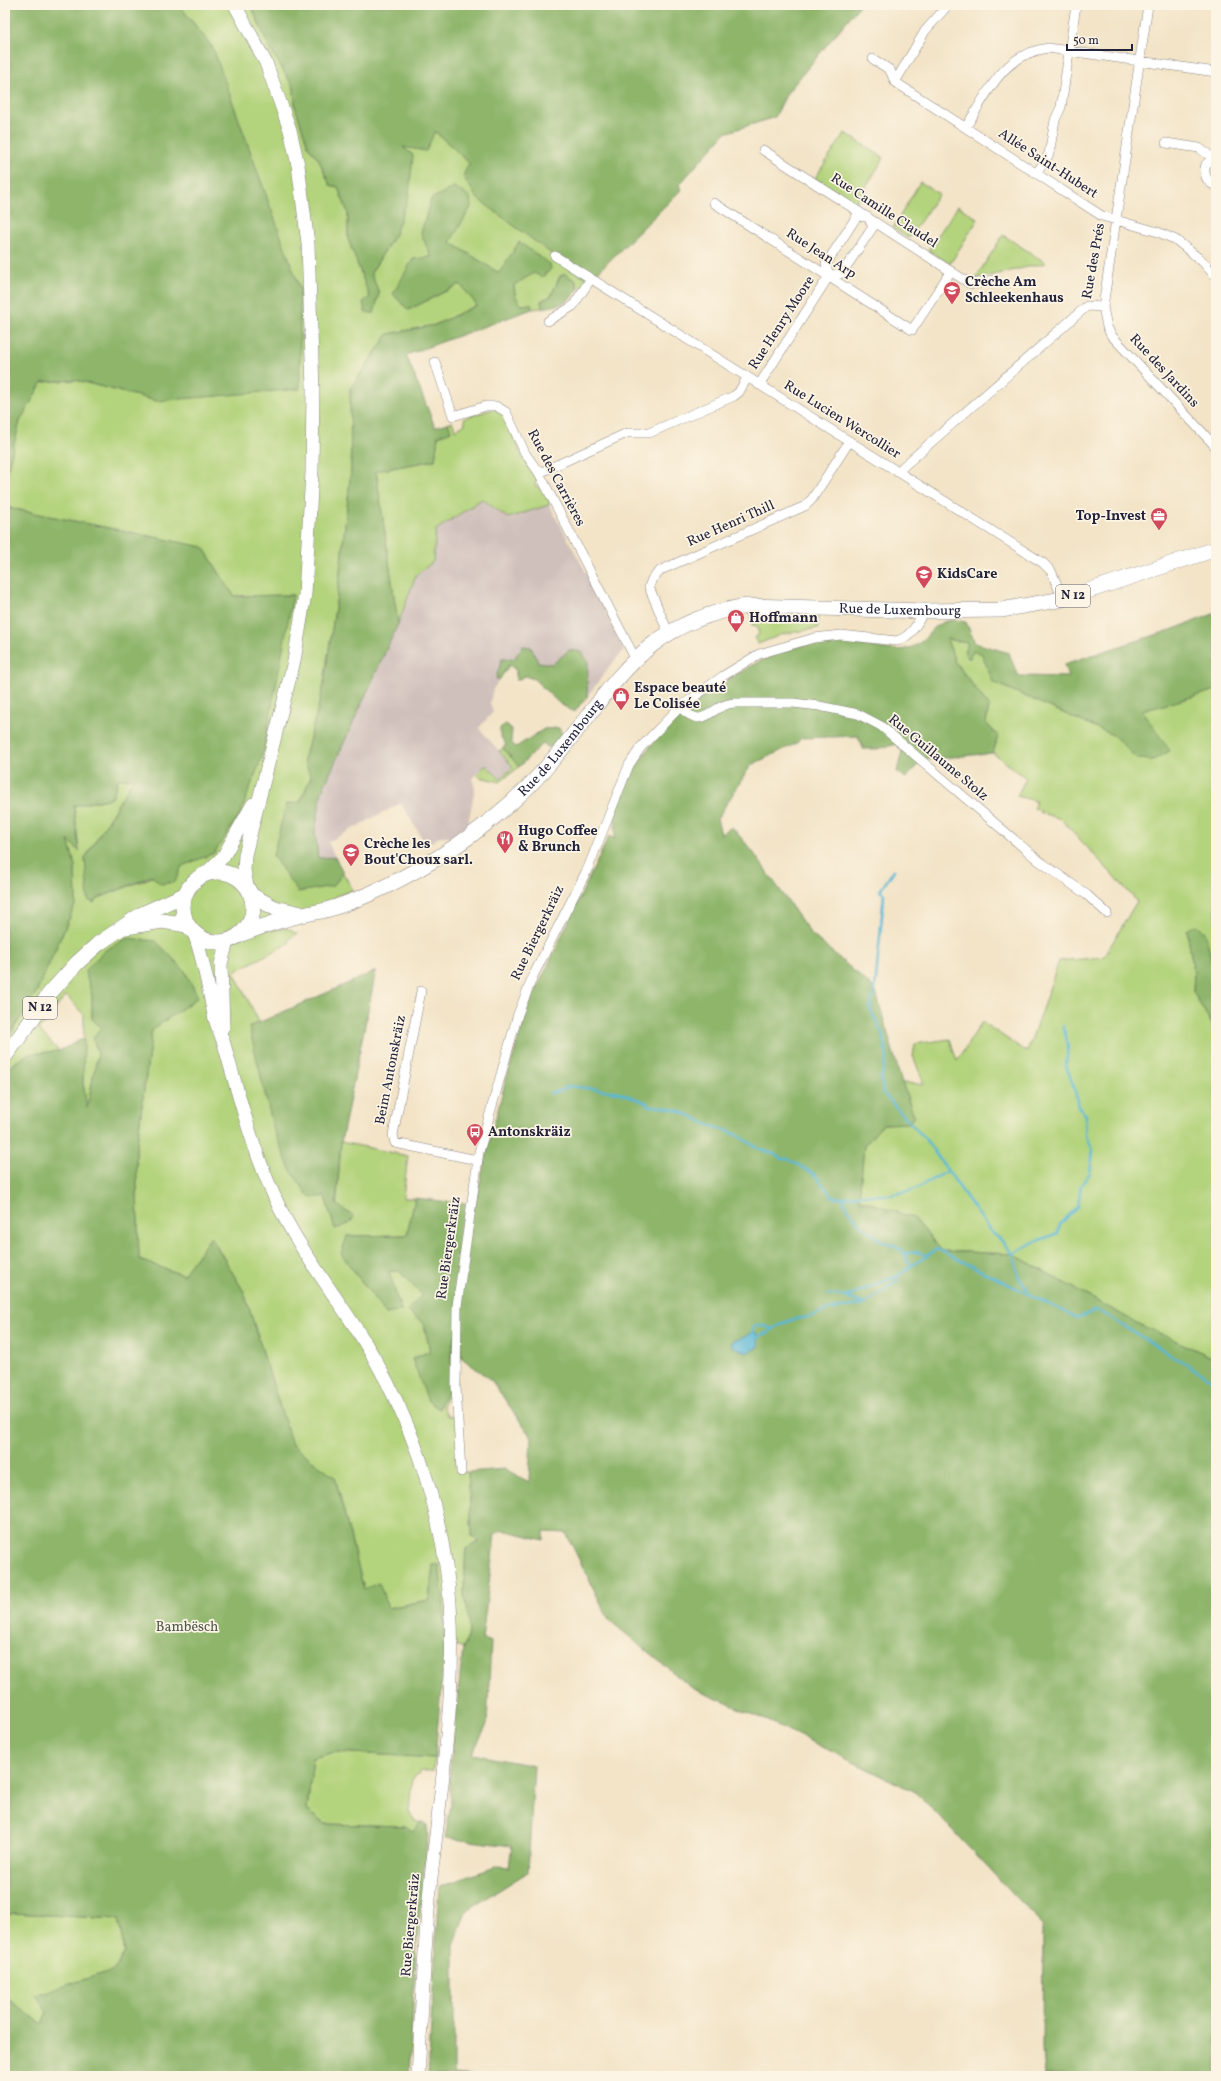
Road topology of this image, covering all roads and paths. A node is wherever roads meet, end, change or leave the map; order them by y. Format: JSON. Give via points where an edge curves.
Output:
{"nodes":[{"id":1,"x":235,"y":5,"type":"edge"},
{"id":2,"x":948,"y":5,"type":"edge"},
{"id":3,"x":1076,"y":5,"type":"edge"},
{"id":4,"x":1148,"y":5,"type":"edge"},
{"id":5,"x":1069,"y":51,"type":"junction"},
{"id":6,"x":873,"y":60,"type":"dead end"},
{"id":7,"x":1138,"y":61,"type":"junction"},
{"id":8,"x":1216,"y":72,"type":"edge"},
{"id":9,"x":895,"y":82,"type":"junction"},
{"id":10,"x":966,"y":127,"type":"junction"},
{"id":11,"x":1166,"y":143,"type":"dead end"},
{"id":12,"x":763,"y":150,"type":"dead end"},
{"id":13,"x":1214,"y":157,"type":"edge"},
{"id":14,"x":1038,"y":173,"type":"junction"},
{"id":15,"x":1216,"y":186,"type":"edge"},
{"id":16,"x":714,"y":203,"type":"dead end"},
{"id":17,"x":868,"y":217,"type":"junction"},
{"id":18,"x":1115,"y":221,"type":"junction"},
{"id":19,"x":555,"y":256,"type":"dead end"},
{"id":20,"x":951,"y":271,"type":"junction"},
{"id":21,"x":829,"y":276,"type":"junction"},
{"id":22,"x":1216,"y":277,"type":"edge"},
{"id":23,"x":590,"y":280,"type":"junction"},
{"id":24,"x":993,"y":280,"type":"dead end"},
{"id":25,"x":1103,"y":307,"type":"junction"},
{"id":26,"x":548,"y":321,"type":"dead end"},
{"id":27,"x":435,"y":362,"type":"dead end"},
{"id":28,"x":747,"y":378,"type":"junction"},
{"id":29,"x":759,"y":385,"type":"junction"},
{"id":30,"x":849,"y":442,"type":"junction"},
{"id":31,"x":1216,"y":447,"type":"edge"},
{"id":32,"x":897,"y":472,"type":"junction"},
{"id":33,"x":539,"y":473,"type":"junction"},
{"id":34,"x":1216,"y":549,"type":"edge"},
{"id":35,"x":1063,"y":599,"type":"junction"},
{"id":36,"x":924,"y":611,"type":"junction"},
{"id":37,"x":668,"y":632,"type":"junction"},
{"id":38,"x":635,"y":658,"type":"junction"},
{"id":39,"x":680,"y":707,"type":"junction"},
{"id":40,"x":262,"y":788,"type":"junction"},
{"id":41,"x":206,"y":873,"type":"junction"},
{"id":42,"x":249,"y":890,"type":"junction"},
{"id":43,"x":184,"y":895,"type":"junction"},
{"id":44,"x":1107,"y":913,"type":"dead end"},
{"id":45,"x":303,"y":914,"type":"junction"},
{"id":46,"x":121,"y":928,"type":"junction"},
{"id":47,"x":191,"y":929,"type":"junction"},
{"id":48,"x":233,"y":938,"type":"junction"},
{"id":49,"x":421,"y":991,"type":"dead end"},
{"id":50,"x":223,"y":1041,"type":"junction"},
{"id":51,"x":5,"y":1056,"type":"edge"},
{"id":52,"x":478,"y":1160,"type":"junction"},
{"id":53,"x":461,"y":1472,"type":"dead end"},
{"id":54,"x":418,"y":2076,"type":"edge"}],
"edges":[{"from":1,"to":40,"type":"main road","via":[[266,63],[290,130],[304,201],[311,301],[312,472],[305,594],[294,661]]},
{"from":2,"to":9,"type":"street","via":[[925,31]]},
{"from":3,"to":5,"type":"street"},
{"from":4,"to":7,"type":"street","name":"Rue des Prés"},
{"from":5,"to":7,"type":"street"},
{"from":5,"to":10,"type":"street","via":[[1038,49],[1012,61],[996,80]]},
{"from":5,"to":14,"type":"street","via":[[1061,107],[1055,120],[1049,154]]},
{"from":6,"to":9,"type":"street","name":"Allée Saint-Hubert","via":[[890,70]]},
{"from":7,"to":8,"type":"street"},
{"from":7,"to":18,"type":"street","name":"Rue des Prés"},
{"from":9,"to":10,"type":"street","name":"Allée Saint-Hubert"},
{"from":10,"to":14,"type":"street","name":"Allée Saint-Hubert"},
{"from":11,"to":13,"type":"street","via":[[1199,148]]},
{"from":12,"to":17,"type":"street","name":"Rue Camille Claudel"},
{"from":13,"to":15,"type":"street","via":[[1206,164],[1205,173],[1208,181]]},
{"from":14,"to":18,"type":"street","name":"Allée Saint-Hubert","via":[[1102,216]]},
{"from":16,"to":21,"type":"street","name":"Rue Jean Arp"},
{"from":17,"to":20,"type":"street","name":"Rue Camille Claudel"},
{"from":17,"to":21,"type":"street","name":"Rue Henry Moore","via":[[873,227],[842,273]]},
{"from":17,"to":21,"type":"street","name":"Rue Henry Moore","via":[[857,216],[826,264]]},
{"from":18,"to":22,"type":"street","name":"Allée Saint-Hubert","via":[[1158,232],[1176,240],[1202,260]]},
{"from":18,"to":25,"type":"street","name":"Rue des Prés"},
{"from":19,"to":23,"type":"street","name":"Rue Lucien Wercollier"},
{"from":20,"to":21,"type":"street","name":"Rue Jean Arp","via":[[912,330]]},
{"from":20,"to":24,"type":"street","name":"Rue Camille Claudel","via":[[969,283]]},
{"from":21,"to":29,"type":"street","name":"Rue Henry Moore"},
{"from":23,"to":26,"type":"street","via":[[573,306]]},
{"from":23,"to":28,"type":"street","name":"Rue Lucien Wercollier"},
{"from":25,"to":31,"type":"street","name":"Rue des Jardins","via":[[1111,335]]},
{"from":25,"to":32,"type":"street","name":"Rue des Prés","via":[[1087,306]]},
{"from":27,"to":33,"type":"street","name":"Rue des Carrières","via":[[453,416],[486,406],[502,408]]},
{"from":28,"to":29,"type":"street","name":"Rue Lucien Wercollier"},
{"from":28,"to":33,"type":"street","via":[[734,396],[649,433],[628,433]]},
{"from":29,"to":30,"type":"street","name":"Rue Lucien Wercollier"},
{"from":30,"to":32,"type":"street","name":"Rue Lucien Wercollier"},
{"from":30,"to":37,"type":"street","name":"Rue Henri Thill","via":[[805,506],[661,570],[652,579],[649,587]]},
{"from":32,"to":35,"type":"street","name":"Rue Lucien Wercollier","via":[[1043,563],[1051,571]]},
{"from":33,"to":38,"type":"street","name":"Rue des Carrières"},
{"from":34,"to":35,"type":"main road","name":"Rue de Luxembourg","number":"N 12"},
{"from":35,"to":36,"type":"main road","name":"Rue de Luxembourg","number":"N 12","via":[[1001,610]]},
{"from":36,"to":37,"type":"main road","name":"Rue de Luxembourg","number":"N 12","via":[[747,606],[720,610]]},
{"from":36,"to":39,"type":"street","name":"Rue Biergerkräiz","via":[[914,629],[905,638],[897,641],[841,635],[808,639],[759,654]]},
{"from":37,"to":38,"type":"main road","name":"Rue de Luxembourg","number":"N 12"},
{"from":38,"to":45,"type":"main road","name":"Rue de Luxembourg","number":"N 12","via":[[554,759],[487,823],[449,851],[362,896],[326,910]]},
{"from":39,"to":44,"type":"street","name":"Rue Guillaume Stolz","via":[[696,719],[702,719],[720,706],[734,703],[794,703],[858,714],[881,726],[1038,860],[1088,895]]},
{"from":39,"to":52,"type":"street","name":"Rue Biergerkräiz","via":[[641,747],[629,766],[588,868],[533,976],[518,1014]]},
{"from":40,"to":41,"type":"main road","via":[[223,857]]},
{"from":40,"to":42,"type":"main road","via":[[245,855],[244,870]]},
{"from":41,"to":42,"type":"main road","via":[[224,872],[237,877]]},
{"from":41,"to":43,"type":"main road","via":[[189,885]]},
{"from":42,"to":45,"type":"main road","name":"Rue de Luxembourg","number":"N 12","via":[[264,904]]},
{"from":42,"to":48,"type":"main road","via":[[253,906],[252,917],[247,927]]},
{"from":43,"to":46,"type":"main road","number":"N 12","via":[[142,914]]},
{"from":43,"to":47,"type":"main road","via":[[183,910]]},
{"from":45,"to":48,"type":"main road","name":"Rue de Luxembourg","number":"N 12"},
{"from":46,"to":47,"type":"main road","number":"N 12","via":[[162,921]]},
{"from":46,"to":51,"type":"main road","number":"N 12","via":[[77,963],[49,994]]},
{"from":47,"to":48,"type":"main road","via":[[210,941]]},
{"from":47,"to":50,"type":"main road","via":[[204,962],[215,1018]]},
{"from":48,"to":50,"type":"main road","via":[[221,964]]},
{"from":49,"to":52,"type":"street","name":"Beim Antonskräiz","via":[[394,1139],[396,1143]]},
{"from":50,"to":54,"type":"main road","name":"Rue Biergerkräiz","via":[[239,1104],[276,1200],[377,1362],[417,1449],[446,1565],[450,1604],[451,1677],[424,1940]]},
{"from":52,"to":53,"type":"street","name":"Rue Biergerkräiz","via":[[457,1306],[456,1387]]}]}
